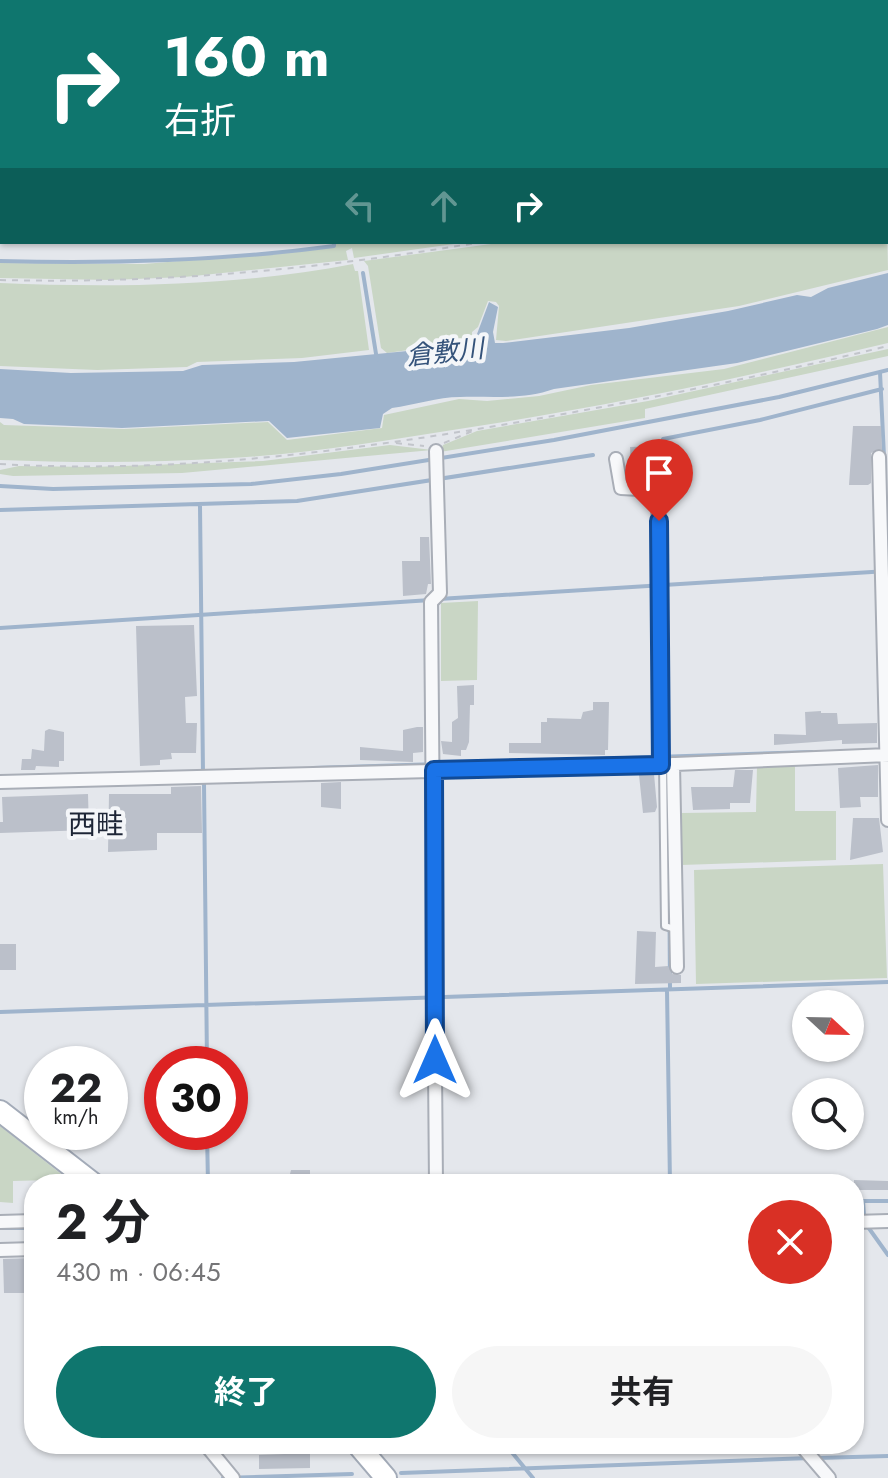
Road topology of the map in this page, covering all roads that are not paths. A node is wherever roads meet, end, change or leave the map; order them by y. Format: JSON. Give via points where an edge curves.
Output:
{"nodes":[{"id":1,"x":437,"y":454,"type":"road end"},
{"id":2,"x":879,"y":457,"type":"dead end"},
{"id":3,"x":616,"y":459,"type":"dead end"},
{"id":4,"x":887,"y":755,"type":"edge"},
{"id":5,"x":663,"y":761,"type":"junction"},
{"id":6,"x":434,"y":767,"type":"junction"},
{"id":7,"x":0,"y":782,"type":"edge"},
{"id":8,"x":888,"y":820,"type":"edge"},
{"id":9,"x":677,"y":967,"type":"dead end"},
{"id":10,"x":0,"y":1097,"type":"edge"},
{"id":11,"x":0,"y":1111,"type":"edge"},
{"id":12,"x":24,"y":1116,"type":"edge"},
{"id":13,"x":67,"y":1150,"type":"edge"},
{"id":14,"x":81,"y":1174,"type":"edge"},
{"id":15,"x":97,"y":1174,"type":"edge"},
{"id":16,"x":436,"y":1174,"type":"edge"},
{"id":17,"x":24,"y":1221,"type":"edge"},
{"id":18,"x":888,"y":1221,"type":"edge"},
{"id":19,"x":0,"y":1222,"type":"edge"},
{"id":20,"x":864,"y":1222,"type":"edge"},
{"id":21,"x":24,"y":1249,"type":"edge"},
{"id":22,"x":0,"y":1250,"type":"edge"},
{"id":23,"x":213,"y":1454,"type":"edge"},
{"id":24,"x":352,"y":1454,"type":"edge"},
{"id":25,"x":366,"y":1454,"type":"edge"},
{"id":26,"x":809,"y":1454,"type":"edge"},
{"id":27,"x":232,"y":1476,"type":"edge"},
{"id":28,"x":372,"y":1478,"type":"edge"},
{"id":29,"x":386,"y":1478,"type":"edge"},
{"id":30,"x":829,"y":1478,"type":"edge"}],
"edges":[{"from":1,"to":6,"type":"street"},
{"from":2,"to":4,"type":"street"},
{"from":3,"to":5,"type":"street","via":[[621,488],[658,490]]},
{"from":4,"to":5,"type":"street"},
{"from":4,"to":8,"type":"street"},
{"from":5,"to":6,"type":"street"},
{"from":5,"to":9,"type":"street"},
{"from":6,"to":7,"type":"street"},
{"from":6,"to":16,"type":"street"},
{"from":10,"to":12,"type":"main road"},
{"from":11,"to":14,"type":"main road"},
{"from":13,"to":15,"type":"main road"},
{"from":17,"to":19,"type":"street"},
{"from":18,"to":20,"type":"street"},
{"from":21,"to":22,"type":"street"},
{"from":23,"to":27,"type":"street"},
{"from":24,"to":28,"type":"main road"},
{"from":25,"to":29,"type":"main road"},
{"from":26,"to":30,"type":"street"}]}
